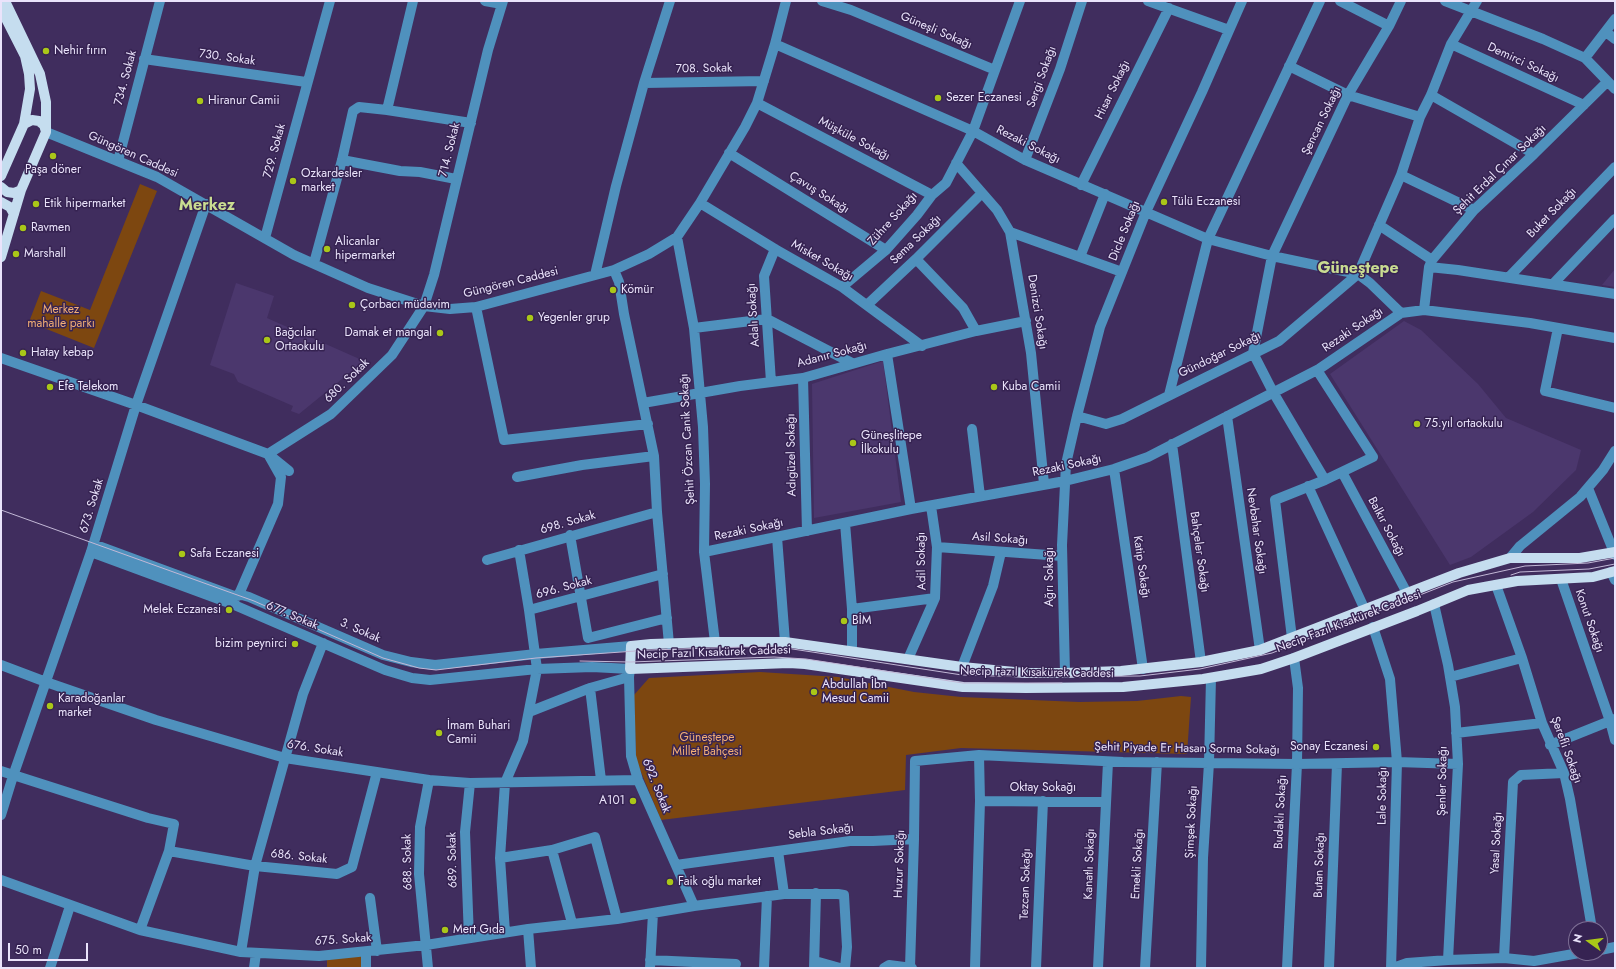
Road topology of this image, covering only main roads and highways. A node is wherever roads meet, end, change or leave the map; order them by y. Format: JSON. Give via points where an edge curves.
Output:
{"nodes":[{"id":1,"x":6,"y":1,"type":"edge"},
{"id":2,"x":1,"y":9,"type":"edge"},
{"id":3,"x":24,"y":124,"type":"junction"},
{"id":4,"x":46,"y":132,"type":"junction"},
{"id":5,"x":3,"y":164,"type":"edge"},
{"id":6,"x":1,"y":176,"type":"edge"},
{"id":7,"x":1,"y":187,"type":"edge"},
{"id":8,"x":21,"y":190,"type":"junction"},
{"id":9,"x":1,"y":202,"type":"edge"},
{"id":10,"x":14,"y":214,"type":"junction"},
{"id":11,"x":1,"y":257,"type":"edge"},
{"id":12,"x":1615,"y":554,"type":"edge"},
{"id":13,"x":1614,"y":575,"type":"edge"}],
"edges":[{"from":1,"to":4,"type":"main road","via":[[40,74],[46,102]]},
{"from":2,"to":3,"type":"main road","via":[[25,56],[30,74]]},
{"from":3,"to":4,"type":"main road","via":[[32,120],[38,121],[44,125]]},
{"from":3,"to":5,"type":"main road"},
{"from":4,"to":8,"type":"main road"},
{"from":5,"to":6,"type":"main road"},
{"from":7,"to":8,"type":"main road","via":[[7,192]]},
{"from":8,"to":10,"type":"main road"},
{"from":9,"to":10,"type":"main road","via":[[10,207]]},
{"from":10,"to":11,"type":"main road"},
{"from":12,"to":13,"type":"main road","name":"Necip Fazıl Kısakürek Caddesi","via":[[1580,558],[1510,558],[1458,573],[1260,650],[1201,662],[1143,669],[1025,673],[962,667],[785,642],[715,642],[631,646],[630,673],[789,663],[963,687],[1123,687],[1211,678],[1261,668],[1294,658],[1468,590],[1517,581]]}]}
